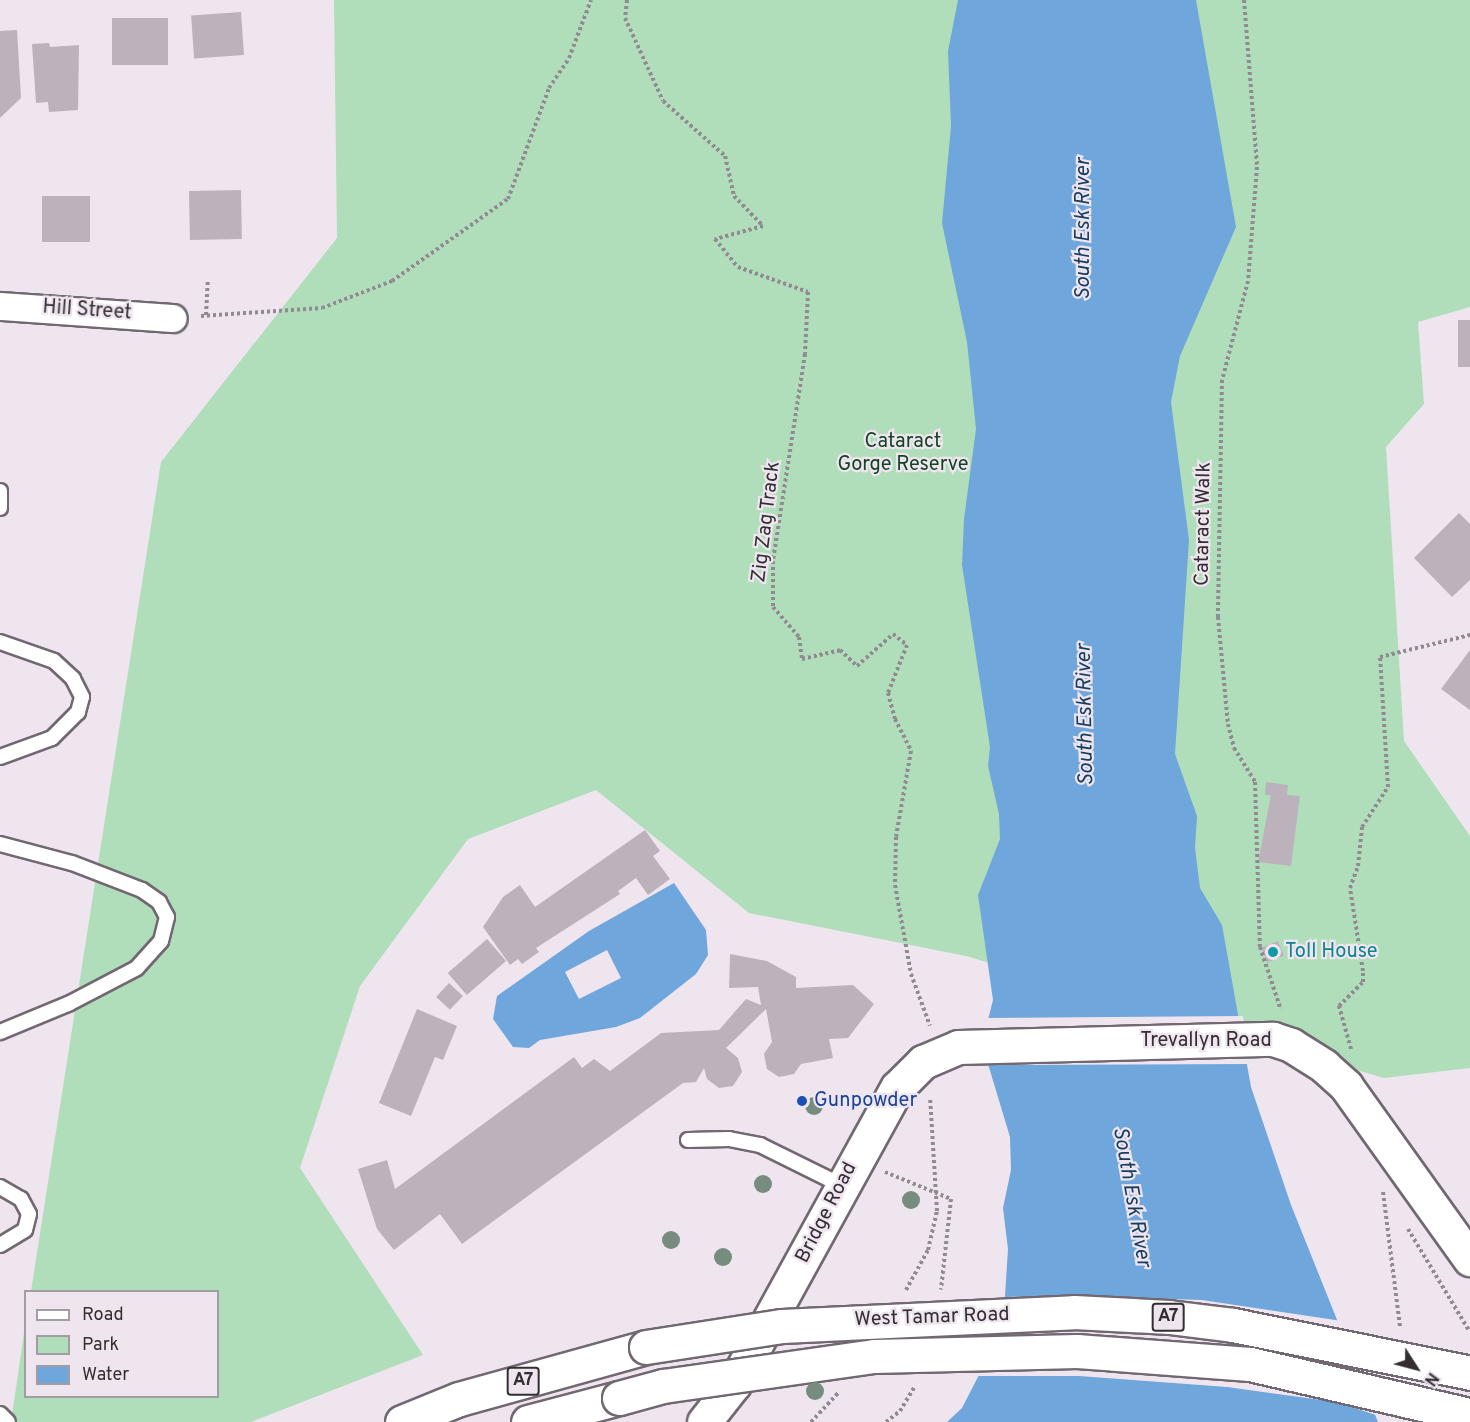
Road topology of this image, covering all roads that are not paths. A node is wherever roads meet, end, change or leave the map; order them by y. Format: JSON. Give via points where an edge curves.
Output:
{"nodes":[{"id":1,"x":0,"y":306,"type":"edge"},
{"id":2,"x":173,"y":318,"type":"road end"},
{"id":3,"x":0,"y":491,"type":"edge"},
{"id":4,"x":0,"y":508,"type":"edge"},
{"id":5,"x":0,"y":642,"type":"edge"},
{"id":6,"x":0,"y":757,"type":"edge"},
{"id":7,"x":0,"y":844,"type":"edge"},
{"id":8,"x":0,"y":1032,"type":"edge"},
{"id":9,"x":982,"y":1044,"type":"joint"},
{"id":10,"x":688,"y":1140,"type":"dead end"},
{"id":11,"x":841,"y":1185,"type":"junction"},
{"id":12,"x":0,"y":1187,"type":"edge"},
{"id":13,"x":0,"y":1245,"type":"edge"},
{"id":14,"x":1470,"y":1259,"type":"edge"},
{"id":15,"x":1470,"y":1372,"type":"edge"},
{"id":16,"x":0,"y":1414,"type":"edge"},
{"id":17,"x":1470,"y":1415,"type":"edge"},
{"id":18,"x":8,"y":1422,"type":"edge"},
{"id":19,"x":402,"y":1422,"type":"edge"},
{"id":20,"x":528,"y":1422,"type":"edge"},
{"id":21,"x":704,"y":1422,"type":"edge"}],
"edges":[{"from":1,"to":2,"type":"street","name":"Hill Street"},
{"from":3,"to":4,"type":"lane"},
{"from":5,"to":6,"type":"lane","via":[[54,661],[73,679],[82,697],[78,712],[52,738]]},
{"from":7,"to":8,"type":"lane","via":[[72,863],[142,890],[159,902],[167,917],[161,940],[137,968],[68,1004]]},
{"from":9,"to":11,"type":"main road","name":"Bridge Road","via":[[940,1052],[909,1074]]},
{"from":9,"to":14,"type":"main road","name":"Trevallyn Road","via":[[1276,1040],[1304,1052],[1346,1086]]},
{"from":10,"to":11,"type":"lane","via":[[729,1139],[760,1145]]},
{"from":11,"to":21,"type":"main road","name":"Bridge Road","via":[[734,1384]]},
{"from":12,"to":13,"type":"lane","via":[[21,1199],[29,1214],[24,1230]]},
{"from":15,"to":19,"type":"main road","name":"West Tamar Road","number":"A7","bridge":true,"via":[[1233,1325],[1074,1312],[782,1326],[646,1347],[459,1399]]},
{"from":16,"to":18,"type":"lane"},
{"from":17,"to":20,"type":"main road","name":"West Tamar Road","number":"A7","bridge":true,"via":[[1250,1364],[1077,1351],[874,1356],[663,1386]]}]}
